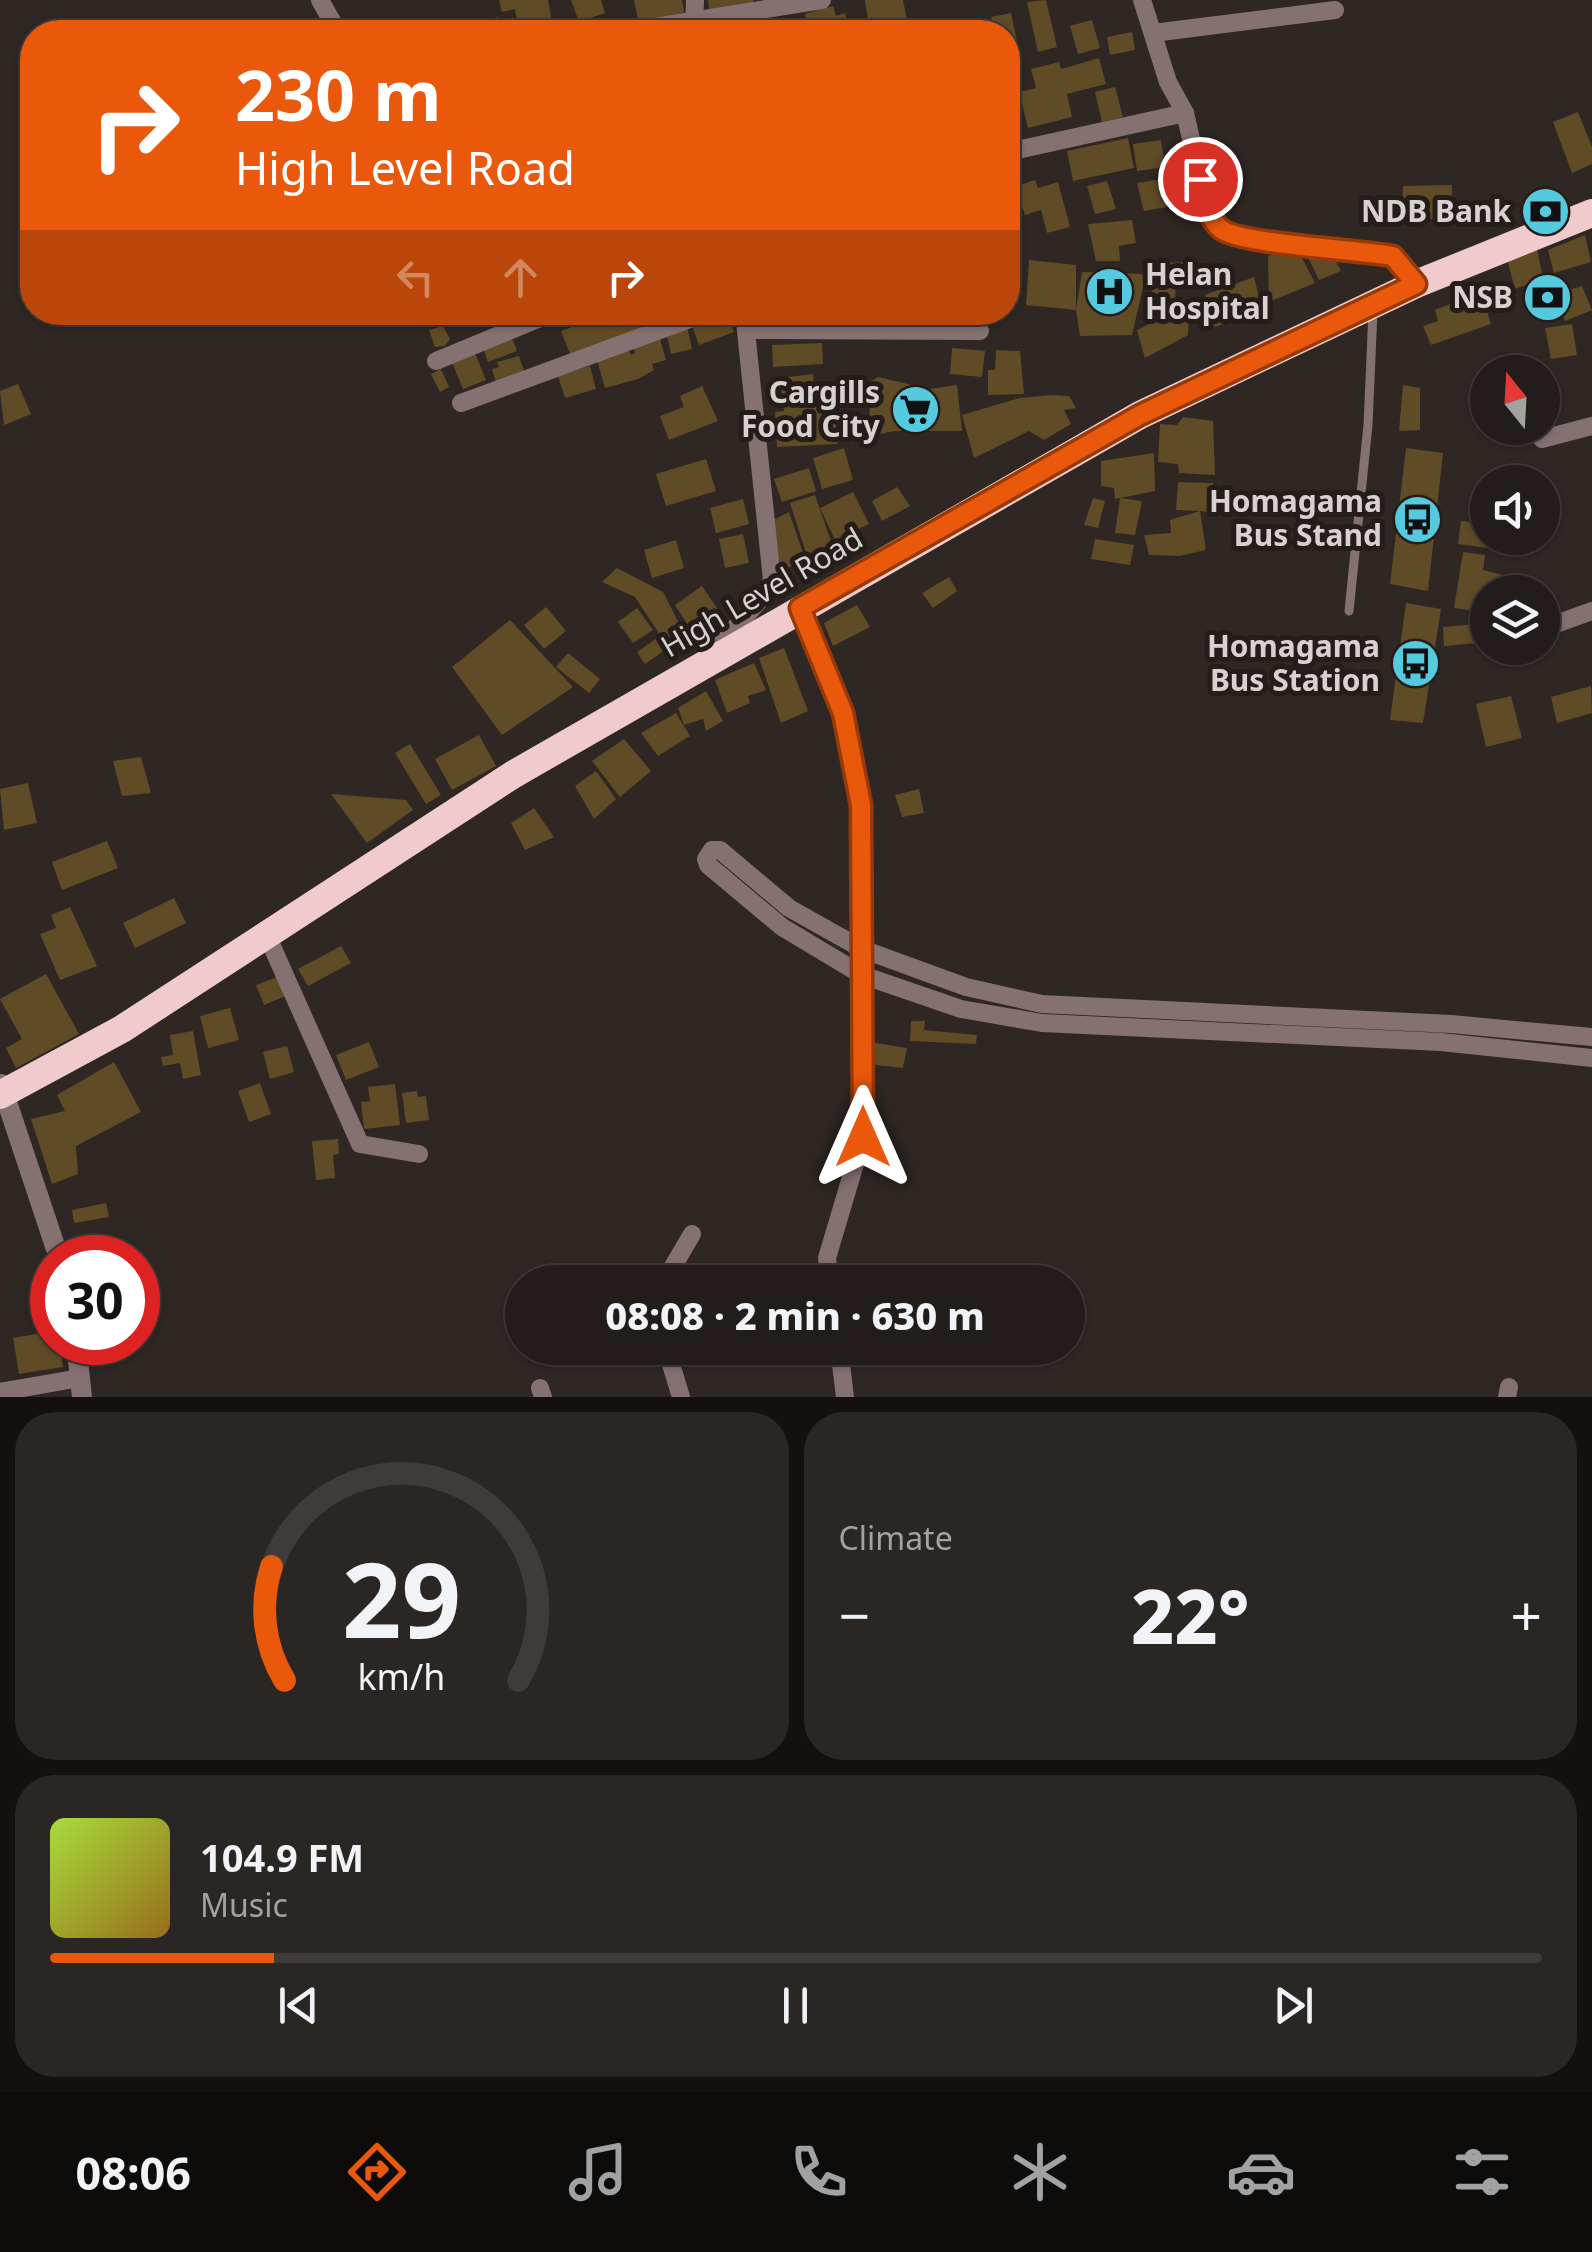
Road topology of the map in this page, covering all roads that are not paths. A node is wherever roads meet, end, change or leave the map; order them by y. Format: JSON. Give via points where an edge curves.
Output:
{"nodes":[{"id":1,"x":822,"y":0,"type":"edge"},
{"id":2,"x":1142,"y":0,"type":"edge"},
{"id":3,"x":1335,"y":10,"type":"dead end"},
{"id":4,"x":694,"y":17,"type":"edge"},
{"id":5,"x":1152,"y":33,"type":"junction"},
{"id":6,"x":1184,"y":113,"type":"junction"},
{"id":7,"x":1020,"y":149,"type":"edge"},
{"id":8,"x":1592,"y":214,"type":"edge"},
{"id":9,"x":1416,"y":284,"type":"junction"},
{"id":10,"x":1374,"y":303,"type":"junction"},
{"id":11,"x":523,"y":325,"type":"edge"},
{"id":12,"x":674,"y":325,"type":"edge"},
{"id":13,"x":745,"y":325,"type":"edge"},
{"id":14,"x":830,"y":325,"type":"edge"},
{"id":15,"x":980,"y":332,"type":"dead end"},
{"id":16,"x":436,"y":361,"type":"dead end"},
{"id":17,"x":461,"y":403,"type":"dead end"},
{"id":18,"x":1592,"y":426,"type":"edge"},
{"id":19,"x":1560,"y":434,"type":"edge"},
{"id":20,"x":800,"y":608,"type":"junction"},
{"id":21,"x":1349,"y":611,"type":"dead end"},
{"id":22,"x":1592,"y":611,"type":"edge"},
{"id":23,"x":1560,"y":623,"type":"edge"},
{"id":24,"x":707,"y":660,"type":"junction"},
{"id":25,"x":266,"y":933,"type":"junction"},
{"id":26,"x":862,"y":949,"type":"junction"},
{"id":27,"x":862,"y":975,"type":"junction"},
{"id":28,"x":1592,"y":1037,"type":"edge"},
{"id":29,"x":1592,"y":1058,"type":"edge"},
{"id":30,"x":2,"y":1089,"type":"edge"},
{"id":31,"x":419,"y":1154,"type":"dead end"},
{"id":32,"x":692,"y":1234,"type":"dead end"},
{"id":33,"x":52,"y":1235,"type":"edge"},
{"id":34,"x":674,"y":1265,"type":"edge"},
{"id":35,"x":828,"y":1265,"type":"edge"},
{"id":36,"x":671,"y":1365,"type":"edge"},
{"id":37,"x":841,"y":1365,"type":"edge"},
{"id":38,"x":81,"y":1387,"type":"edge"},
{"id":39,"x":0,"y":1392,"type":"edge"},
{"id":40,"x":681,"y":1397,"type":"edge"},
{"id":41,"x":845,"y":1397,"type":"edge"}],
"edges":[{"from":1,"to":4,"type":"street"},
{"from":2,"to":5,"type":"street"},
{"from":3,"to":5,"type":"street"},
{"from":5,"to":6,"type":"street"},
{"from":6,"to":7,"type":"street"},
{"from":6,"to":9,"type":"street","via":[[1208,212],[1223,232],[1393,256]]},
{"from":8,"to":9,"type":"highway","name":"High Level Road"},
{"from":9,"to":10,"type":"highway","name":"High Level Road"},
{"from":10,"to":20,"type":"highway","name":"High Level Road","via":[[1140,415]]},
{"from":10,"to":21,"type":"lane"},
{"from":11,"to":16,"type":"street"},
{"from":12,"to":17,"type":"street"},
{"from":13,"to":24,"type":"street","via":[[772,580]]},
{"from":14,"to":15,"type":"street"},
{"from":18,"to":19,"type":"street"},
{"from":20,"to":24,"type":"highway","name":"High Level Road"},
{"from":20,"to":26,"type":"street","via":[[843,713],[852,754],[861,805]]},
{"from":22,"to":23,"type":"street"},
{"from":24,"to":25,"type":"highway","name":"High Level Road"},
{"from":25,"to":30,"type":"highway","name":"High Level Road","via":[[122,1030]]},
{"from":25,"to":31,"type":"street","via":[[360,1144]]},
{"from":26,"to":27,"type":"street"},
{"from":26,"to":27,"type":"street","via":[[788,908],[720,850],[708,854],[708,865],[782,927]]},
{"from":26,"to":28,"type":"street","via":[[966,987],[1042,1004]]},
{"from":27,"to":29,"type":"street","via":[[961,1009],[1042,1024],[1440,1042]]},
{"from":27,"to":35,"type":"street","via":[[863,1137]]},
{"from":30,"to":33,"type":"street"},
{"from":32,"to":34,"type":"street"},
{"from":36,"to":40,"type":"street"},
{"from":37,"to":41,"type":"street"},
{"from":38,"to":39,"type":"street"}]}
